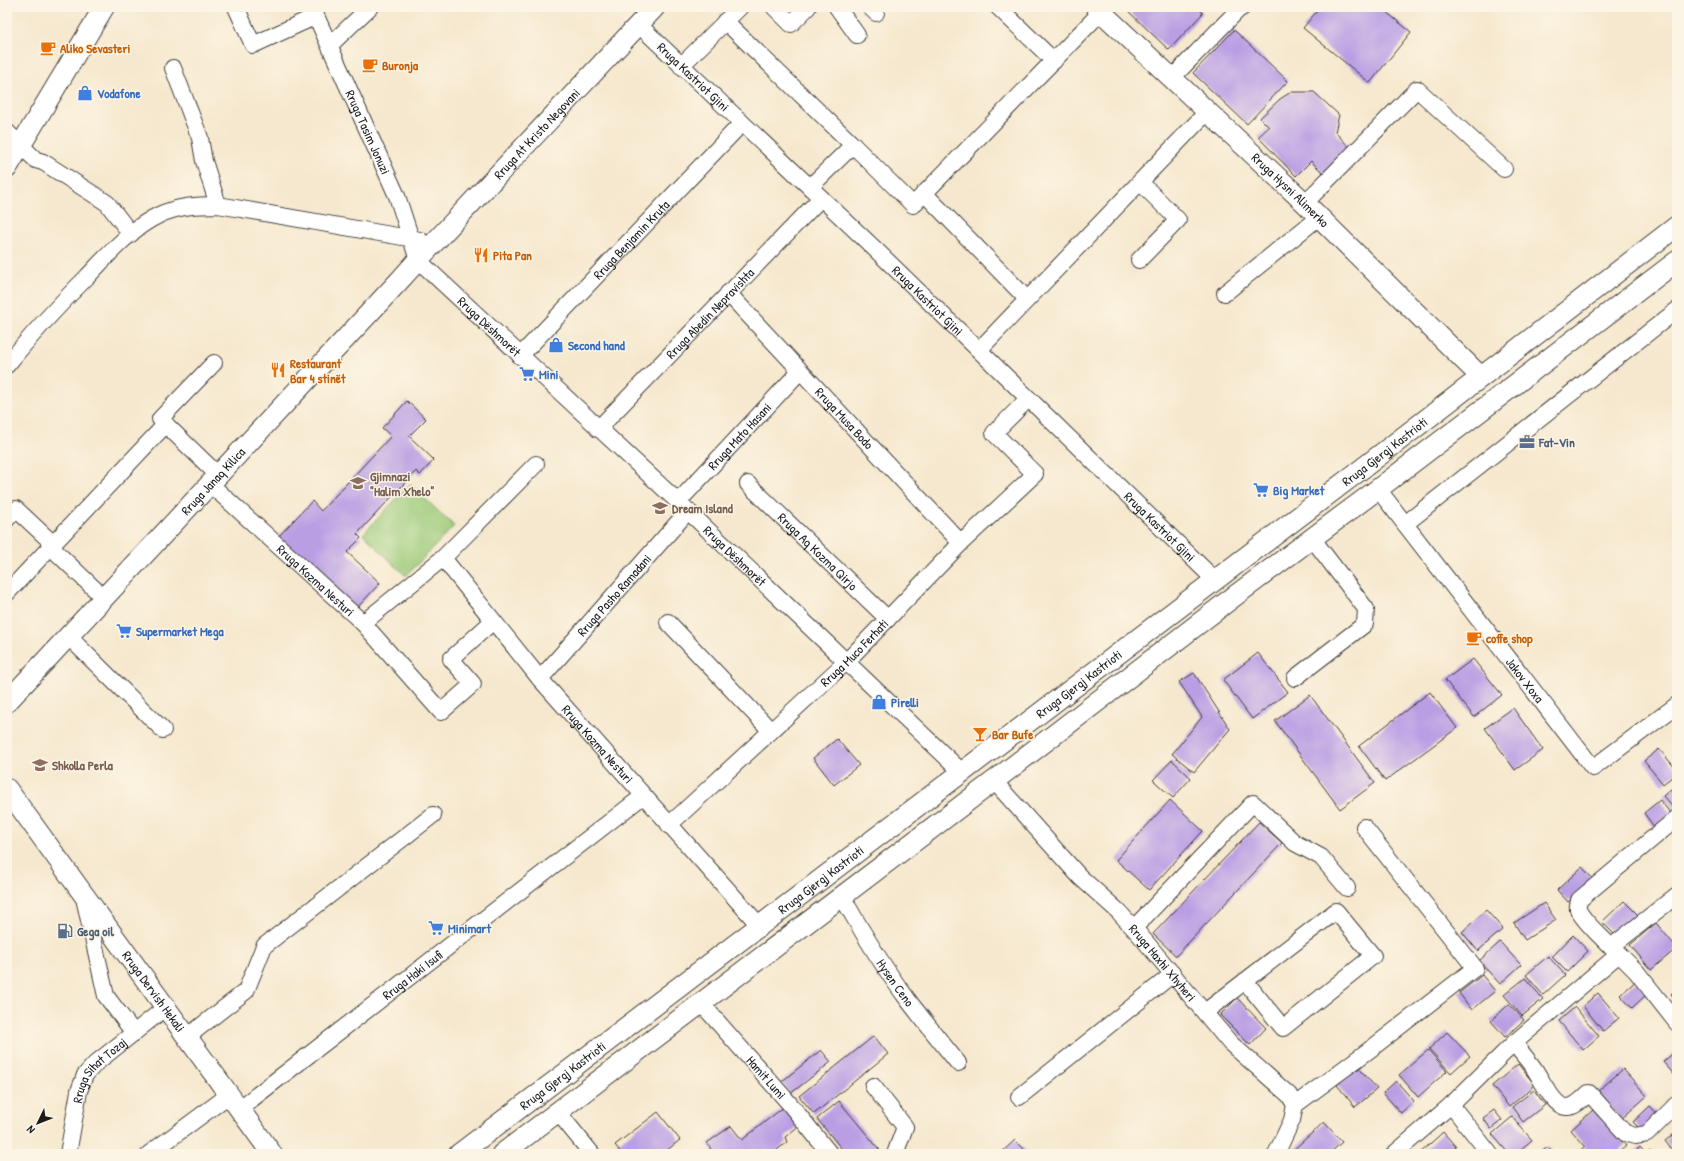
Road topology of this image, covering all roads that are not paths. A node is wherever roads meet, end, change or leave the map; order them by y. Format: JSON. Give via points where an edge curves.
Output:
{"nodes":[{"id":1,"x":104,"y":7,"type":"edge"},
{"id":2,"x":236,"y":7,"type":"edge"},
{"id":3,"x":370,"y":7,"type":"edge"},
{"id":4,"x":655,"y":7,"type":"edge"},
{"id":5,"x":740,"y":7,"type":"edge"},
{"id":6,"x":774,"y":7,"type":"edge"},
{"id":7,"x":808,"y":7,"type":"edge"},
{"id":8,"x":837,"y":7,"type":"edge"},
{"id":9,"x":998,"y":7,"type":"edge"},
{"id":10,"x":1243,"y":7,"type":"edge"},
{"id":11,"x":1099,"y":10,"type":"edge"},
{"id":12,"x":314,"y":12,"type":"edge"},
{"id":13,"x":726,"y":21,"type":"junction"},
{"id":14,"x":639,"y":25,"type":"junction"},
{"id":15,"x":857,"y":35,"type":"dead end"},
{"id":16,"x":330,"y":46,"type":"junction"},
{"id":17,"x":1054,"y":61,"type":"junction"},
{"id":18,"x":681,"y":66,"type":"junction"},
{"id":19,"x":173,"y":68,"type":"dead end"},
{"id":20,"x":1172,"y":78,"type":"junction"},
{"id":21,"x":1207,"y":112,"type":"junction"},
{"id":22,"x":742,"y":123,"type":"junction"},
{"id":23,"x":14,"y":139,"type":"edge"},
{"id":24,"x":852,"y":145,"type":"junction"},
{"id":25,"x":7,"y":168,"type":"edge"},
{"id":26,"x":1504,"y":169,"type":"dead end"},
{"id":27,"x":1140,"y":182,"type":"junction"},
{"id":28,"x":815,"y":192,"type":"junction"},
{"id":29,"x":924,"y":193,"type":"junction"},
{"id":30,"x":1305,"y":203,"type":"junction"},
{"id":31,"x":218,"y":205,"type":"junction"},
{"id":32,"x":1319,"y":217,"type":"junction"},
{"id":33,"x":1677,"y":226,"type":"edge"},
{"id":34,"x":131,"y":234,"type":"junction"},
{"id":35,"x":411,"y":238,"type":"junction"},
{"id":36,"x":433,"y":243,"type":"junction"},
{"id":37,"x":418,"y":260,"type":"junction"},
{"id":38,"x":1139,"y":260,"type":"dead end"},
{"id":39,"x":1677,"y":261,"type":"edge"},
{"id":40,"x":728,"y":293,"type":"junction"},
{"id":41,"x":1225,"y":293,"type":"dead end"},
{"id":42,"x":1027,"y":299,"type":"junction"},
{"id":43,"x":1677,"y":310,"type":"edge"},
{"id":44,"x":979,"y":350,"type":"junction"},
{"id":45,"x":520,"y":356,"type":"junction"},
{"id":46,"x":214,"y":363,"type":"dead end"},
{"id":47,"x":7,"y":365,"type":"edge"},
{"id":48,"x":800,"y":371,"type":"junction"},
{"id":49,"x":1481,"y":377,"type":"junction"},
{"id":50,"x":1028,"y":398,"type":"junction"},
{"id":51,"x":166,"y":424,"type":"junction"},
{"id":52,"x":598,"y":429,"type":"junction"},
{"id":53,"x":536,"y":464,"type":"dead end"},
{"id":54,"x":214,"y":479,"type":"junction"},
{"id":55,"x":748,"y":484,"type":"dead end"},
{"id":56,"x":1378,"y":489,"type":"junction"},
{"id":57,"x":683,"y":507,"type":"junction"},
{"id":58,"x":7,"y":519,"type":"edge"},
{"id":59,"x":1405,"y":524,"type":"junction"},
{"id":60,"x":1312,"y":538,"type":"junction"},
{"id":61,"x":962,"y":543,"type":"junction"},
{"id":62,"x":52,"y":546,"type":"junction"},
{"id":63,"x":443,"y":558,"type":"junction"},
{"id":64,"x":1215,"y":580,"type":"junction"},
{"id":65,"x":7,"y":593,"type":"edge"},
{"id":66,"x":104,"y":598,"type":"junction"},
{"id":67,"x":888,"y":619,"type":"junction"},
{"id":68,"x":494,"y":621,"type":"junction"},
{"id":69,"x":668,"y":622,"type":"dead end"},
{"id":70,"x":363,"y":623,"type":"junction"},
{"id":71,"x":68,"y":636,"type":"junction"},
{"id":72,"x":847,"y":661,"type":"junction"},
{"id":73,"x":1295,"y":678,"type":"dead end"},
{"id":74,"x":540,"y":679,"type":"junction"},
{"id":75,"x":7,"y":702,"type":"edge"},
{"id":76,"x":1677,"y":705,"type":"edge"},
{"id":77,"x":163,"y":730,"type":"dead end"},
{"id":78,"x":771,"y":731,"type":"junction"},
{"id":79,"x":962,"y":772,"type":"junction"},
{"id":80,"x":994,"y":782,"type":"junction"},
{"id":81,"x":7,"y":789,"type":"edge"},
{"id":82,"x":643,"y":796,"type":"junction"},
{"id":83,"x":433,"y":815,"type":"dead end"},
{"id":84,"x":1677,"y":818,"type":"edge"},
{"id":85,"x":669,"y":825,"type":"junction"},
{"id":86,"x":1364,"y":827,"type":"dead end"},
{"id":87,"x":1347,"y":888,"type":"dead end"},
{"id":88,"x":83,"y":895,"type":"junction"},
{"id":89,"x":1677,"y":895,"type":"edge"},
{"id":90,"x":842,"y":896,"type":"junction"},
{"id":91,"x":759,"y":926,"type":"junction"},
{"id":92,"x":1134,"y":928,"type":"junction"},
{"id":93,"x":1615,"y":950,"type":"junction"},
{"id":94,"x":1173,"y":974,"type":"junction"},
{"id":95,"x":1245,"y":981,"type":"junction"},
{"id":96,"x":701,"y":1003,"type":"junction"},
{"id":97,"x":165,"y":1008,"type":"junction"},
{"id":98,"x":1205,"y":1012,"type":"junction"},
{"id":99,"x":1677,"y":1023,"type":"edge"},
{"id":100,"x":134,"y":1033,"type":"junction"},
{"id":101,"x":187,"y":1038,"type":"junction"},
{"id":102,"x":1514,"y":1043,"type":"junction"},
{"id":103,"x":958,"y":1063,"type":"dead end"},
{"id":104,"x":873,"y":1086,"type":"dead end"},
{"id":105,"x":1020,"y":1097,"type":"dead end"},
{"id":106,"x":234,"y":1102,"type":"junction"},
{"id":107,"x":1677,"y":1104,"type":"edge"},
{"id":108,"x":1295,"y":1105,"type":"junction"},
{"id":109,"x":1451,"y":1105,"type":"junction"},
{"id":110,"x":558,"y":1111,"type":"junction"},
{"id":111,"x":68,"y":1154,"type":"edge"},
{"id":112,"x":149,"y":1154,"type":"edge"},
{"id":113,"x":272,"y":1154,"type":"edge"},
{"id":114,"x":459,"y":1154,"type":"edge"},
{"id":115,"x":502,"y":1154,"type":"edge"},
{"id":116,"x":592,"y":1154,"type":"edge"},
{"id":117,"x":830,"y":1154,"type":"edge"},
{"id":118,"x":895,"y":1154,"type":"edge"},
{"id":119,"x":1276,"y":1154,"type":"edge"},
{"id":120,"x":1394,"y":1154,"type":"edge"},
{"id":121,"x":1490,"y":1154,"type":"edge"}],
"edges":[{"from":1,"to":23,"type":"main road"},
{"from":2,"to":12,"type":"street","via":[[253,46]]},
{"from":3,"to":16,"type":"street"},
{"from":4,"to":14,"type":"main road","name":"Rruga At Kristo Negovani"},
{"from":5,"to":13,"type":"street"},
{"from":6,"to":7,"type":"street","via":[[791,24]]},
{"from":8,"to":15,"type":"street"},
{"from":9,"to":17,"type":"street"},
{"from":10,"to":20,"type":"street"},
{"from":11,"to":17,"type":"street"},
{"from":11,"to":20,"type":"main road","name":"Rruga Hysni Alimerko"},
{"from":12,"to":16,"type":"street","name":"Rruga Tasim Jonuzi"},
{"from":13,"to":18,"type":"street"},
{"from":13,"to":24,"type":"street"},
{"from":14,"to":18,"type":"street","name":"Rruga Kastriot Gjini"},
{"from":14,"to":36,"type":"main road","name":"Rruga At Kristo Negovani"},
{"from":16,"to":35,"type":"street","name":"Rruga Tasim Jonuzi","via":[[397,196]]},
{"from":17,"to":29,"type":"street"},
{"from":18,"to":22,"type":"street","name":"Rruga Kastriot Gjini"},
{"from":19,"to":31,"type":"street","via":[[200,138],[204,161]]},
{"from":20,"to":21,"type":"main road","name":"Rruga Hysni Alimerko"},
{"from":21,"to":27,"type":"street"},
{"from":21,"to":30,"type":"main road","name":"Rruga Hysni Alimerko"},
{"from":22,"to":28,"type":"street","name":"Rruga Kastriot Gjini"},
{"from":22,"to":45,"type":"street","name":"Rruga Benjamin Kruta"},
{"from":23,"to":25,"type":"main road"},
{"from":23,"to":34,"type":"street","via":[[36,160],[107,203]]},
{"from":24,"to":28,"type":"street","name":"Rruga Abedin Nepravishta"},
{"from":24,"to":29,"type":"street","via":[[913,205]]},
{"from":26,"to":30,"type":"street","via":[[1417,89]]},
{"from":27,"to":38,"type":"street","via":[[1178,220]]},
{"from":27,"to":42,"type":"street"},
{"from":28,"to":40,"type":"street","name":"Rruga Abedin Nepravishta"},
{"from":28,"to":44,"type":"street","name":"Rruga Kastriot Gjini"},
{"from":29,"to":42,"type":"street"},
{"from":30,"to":32,"type":"main road","name":"Rruga Hysni Alimerko"},
{"from":31,"to":34,"type":"street","via":[[174,209],[157,216]]},
{"from":31,"to":35,"type":"street"},
{"from":32,"to":41,"type":"street"},
{"from":32,"to":49,"type":"main road","name":"Rruga Hysni Alimerko"},
{"from":33,"to":49,"type":"main road","name":"Rruga Gjergj Kastrioti"},
{"from":34,"to":47,"type":"street","via":[[60,304]]},
{"from":35,"to":36,"type":"street"},
{"from":35,"to":37,"type":"street","name":"Rruga Tasim Jonuzi"},
{"from":36,"to":37,"type":"main road","name":"Rruga At Kristo Negovani"},
{"from":37,"to":45,"type":"street","name":"Rruga Dëshmorët"},
{"from":37,"to":54,"type":"main road","name":"Rruga Janaq Kilica"},
{"from":39,"to":56,"type":"main road","name":"Rruga Gjergj Kastrioti"},
{"from":40,"to":48,"type":"street","name":"Rruga Musa Bodo"},
{"from":40,"to":52,"type":"street","name":"Rruga Abedin Nepravishta"},
{"from":42,"to":44,"type":"street"},
{"from":43,"to":59,"type":"street"},
{"from":44,"to":50,"type":"street","name":"Rruga Kastriot Gjini"},
{"from":45,"to":52,"type":"street","name":"Rruga Dëshmorët"},
{"from":46,"to":51,"type":"street","via":[[160,418]]},
{"from":48,"to":57,"type":"street","name":"Rruga Mato Hasani"},
{"from":48,"to":61,"type":"street","name":"Rruga Musa Bodo"},
{"from":49,"to":64,"type":"main road","name":"Rruga Gjergj Kastrioti"},
{"from":50,"to":61,"type":"street","name":"Rruga Muco Ferhati","via":[[994,433],[1035,474]]},
{"from":50,"to":64,"type":"street","name":"Rruga Kastriot Gjini"},
{"from":51,"to":54,"type":"street","name":"Rruga Kozma Nesturi"},
{"from":51,"to":62,"type":"street"},
{"from":52,"to":57,"type":"street","name":"Rruga Dëshmorët"},
{"from":53,"to":63,"type":"street","name":"Rruga Kozma Nesturi"},
{"from":54,"to":66,"type":"main road","name":"Rruga Janaq Kilica"},
{"from":54,"to":70,"type":"street","name":"Rruga Kozma Nesturi"},
{"from":55,"to":67,"type":"street","name":"Rruga Aq Kozma Qirjo"},
{"from":56,"to":59,"type":"street","name":"Jakov Xoxa"},
{"from":56,"to":60,"type":"main road","name":"Rruga Gjergj Kastrioti"},
{"from":57,"to":72,"type":"street","name":"Rruga Dëshmorët"},
{"from":57,"to":74,"type":"street","name":"Rruga Pasho Ramadani"},
{"from":58,"to":62,"type":"street","via":[[16,509]]},
{"from":59,"to":76,"type":"street","name":"Jakov Xoxa","via":[[1593,768]]},
{"from":60,"to":73,"type":"street","via":[[1366,609],[1365,624]]},
{"from":60,"to":80,"type":"main road","name":"Rruga Gjergj Kastrioti"},
{"from":61,"to":67,"type":"street","name":"Rruga Muco Ferhati"},
{"from":62,"to":65,"type":"street"},
{"from":62,"to":66,"type":"street"},
{"from":63,"to":68,"type":"street","name":"Rruga Kozma Nesturi"},
{"from":63,"to":70,"type":"street","name":"Rruga Kozma Nesturi"},
{"from":64,"to":79,"type":"main road","name":"Rruga Gjergj Kastrioti"},
{"from":66,"to":71,"type":"main road","name":"Rruga Janaq Kilica"},
{"from":67,"to":72,"type":"street","name":"Rruga Muco Ferhati"},
{"from":68,"to":70,"type":"street","via":[[451,659],[473,684],[441,712]]},
{"from":68,"to":74,"type":"street","name":"Rruga Kozma Nesturi"},
{"from":69,"to":78,"type":"street"},
{"from":71,"to":75,"type":"main road","name":"Rruga Janaq Kilica"},
{"from":71,"to":77,"type":"street"},
{"from":72,"to":78,"type":"street","name":"Rruga Muco Ferhati"},
{"from":72,"to":79,"type":"street","name":"Rruga Dëshmorët"},
{"from":74,"to":82,"type":"street","name":"Rruga Kozma Nesturi"},
{"from":78,"to":85,"type":"street","name":"Rruga Muco Ferhati"},
{"from":79,"to":91,"type":"main road","name":"Rruga Gjergj Kastrioti"},
{"from":80,"to":90,"type":"main road","name":"Rruga Gjergj Kastrioti"},
{"from":80,"to":92,"type":"street","name":"Rruga Haxhi Xhyheri","via":[[1080,877]]},
{"from":81,"to":88,"type":"main road","name":"Rruga Dervish Hekali"},
{"from":82,"to":85,"type":"street","name":"Rruga Kozma Nesturi"},
{"from":82,"to":106,"type":"street","name":"Rruga Haki Isufi"},
{"from":83,"to":101,"type":"street","via":[[264,946],[246,991]]},
{"from":84,"to":93,"type":"street","via":[[1579,900],[1578,910]]},
{"from":85,"to":91,"type":"street","name":"Rruga Kozma Nesturi"},
{"from":86,"to":108,"type":"street","via":[[1475,968]]},
{"from":87,"to":92,"type":"street","via":[[1322,857],[1294,843],[1253,802]]},
{"from":88,"to":97,"type":"main road","name":"Rruga Dervish Hekali"},
{"from":88,"to":100,"type":"street","via":[[106,996]]},
{"from":89,"to":93,"type":"street"},
{"from":90,"to":96,"type":"main road","name":"Rruga Gjergj Kastrioti"},
{"from":90,"to":103,"type":"street","name":"Hysen Ceno","via":[[880,960]]},
{"from":91,"to":114,"type":"main road","name":"Rruga Gjergj Kastrioti"},
{"from":92,"to":94,"type":"street","name":"Rruga Haxhi Xhyheri"},
{"from":93,"to":99,"type":"street","via":[[1636,971]]},
{"from":93,"to":102,"type":"street"},
{"from":94,"to":98,"type":"street","name":"Rruga Haxhi Xhyheri"},
{"from":94,"to":105,"type":"street"},
{"from":95,"to":95,"type":"street","via":[[1336,911],[1373,956],[1283,1028]]},
{"from":95,"to":98,"type":"street"},
{"from":96,"to":110,"type":"main road","name":"Rruga Gjergj Kastrioti"},
{"from":96,"to":117,"type":"street","name":"Hamit Lumi"},
{"from":97,"to":100,"type":"street","name":"Rruga Sihat Tozaj"},
{"from":97,"to":101,"type":"main road","name":"Rruga Dervish Hekali"},
{"from":98,"to":108,"type":"street","name":"Rruga Haxhi Xhyheri","via":[[1230,1043],[1284,1090]]},
{"from":100,"to":111,"type":"street","name":"Rruga Sihat Tozaj","via":[[85,1075],[79,1091]]},
{"from":101,"to":106,"type":"main road","name":"Rruga Dervish Hekali"},
{"from":102,"to":107,"type":"street","via":[[1561,1106],[1573,1106],[1589,1093],[1625,1133],[1630,1135],[1647,1134]]},
{"from":102,"to":109,"type":"street"},
{"from":104,"to":118,"type":"street","via":[[904,1127]]},
{"from":106,"to":112,"type":"street","name":"Rruga Haki Isufi"},
{"from":106,"to":113,"type":"main road","name":"Rruga Dervish Hekali"},
{"from":108,"to":119,"type":"street","via":[[1292,1120]]},
{"from":109,"to":120,"type":"street"},
{"from":109,"to":121,"type":"street"},
{"from":110,"to":115,"type":"main road","name":"Rruga Gjergj Kastrioti"},
{"from":110,"to":116,"type":"street"}]}
